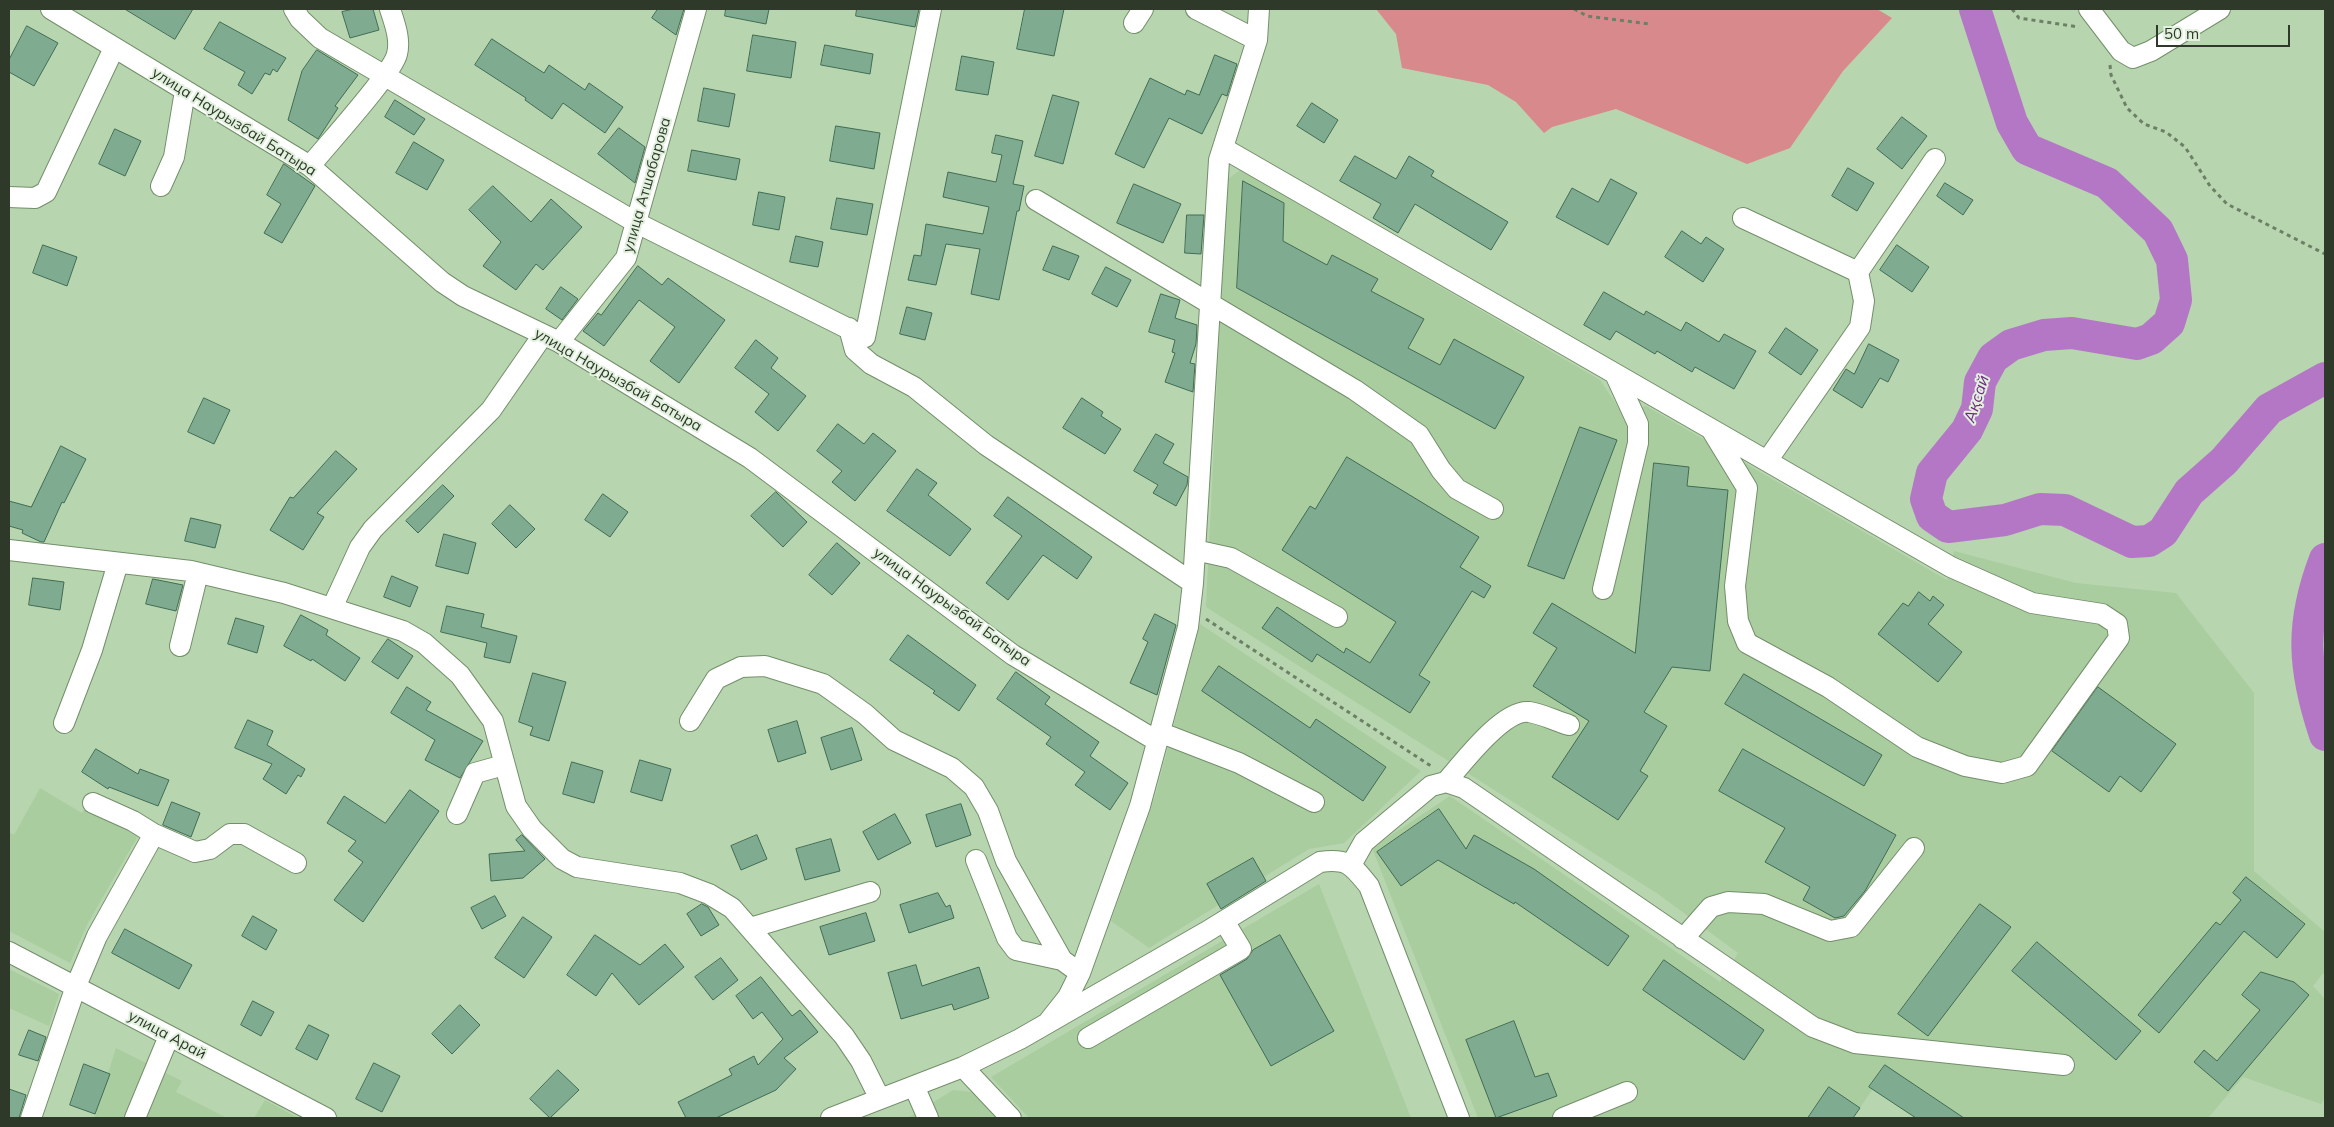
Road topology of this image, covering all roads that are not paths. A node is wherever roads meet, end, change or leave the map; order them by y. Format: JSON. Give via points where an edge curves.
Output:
{"nodes":[{"id":1,"x":51,"y":9,"type":"edge"},
{"id":2,"x":294,"y":9,"type":"edge"},
{"id":3,"x":390,"y":9,"type":"edge"},
{"id":4,"x":696,"y":9,"type":"edge"},
{"id":5,"x":931,"y":9,"type":"edge"},
{"id":6,"x":1196,"y":9,"type":"edge"},
{"id":7,"x":1259,"y":9,"type":"edge"},
{"id":8,"x":2089,"y":9,"type":"edge"},
{"id":9,"x":2220,"y":9,"type":"edge"},
{"id":10,"x":1258,"y":40,"type":"junction"},
{"id":11,"x":114,"y":48,"type":"junction"},
{"id":12,"x":384,"y":76,"type":"junction"},
{"id":13,"x":185,"y":91,"type":"junction"},
{"id":14,"x":1223,"y":148,"type":"junction"},
{"id":15,"x":1935,"y":158,"type":"dead end"},
{"id":16,"x":310,"y":166,"type":"junction"},
{"id":17,"x":161,"y":186,"type":"dead end"},
{"id":18,"x":9,"y":196,"type":"edge"},
{"id":19,"x":1036,"y":200,"type":"dead end"},
{"id":20,"x":1743,"y":218,"type":"dead end"},
{"id":21,"x":638,"y":223,"type":"junction"},
{"id":22,"x":1858,"y":272,"type":"junction"},
{"id":23,"x":1210,"y":305,"type":"junction"},
{"id":24,"x":849,"y":328,"type":"junction"},
{"id":25,"x":551,"y":338,"type":"junction"},
{"id":26,"x":1615,"y":374,"type":"junction"},
{"id":27,"x":1712,"y":429,"type":"junction"},
{"id":28,"x":1767,"y":461,"type":"junction"},
{"id":29,"x":1493,"y":510,"type":"dead end"},
{"id":30,"x":9,"y":550,"type":"edge"},
{"id":31,"x":1195,"y":550,"type":"junction"},
{"id":32,"x":118,"y":563,"type":"junction"},
{"id":33,"x":198,"y":573,"type":"junction"},
{"id":34,"x":1193,"y":583,"type":"junction"},
{"id":35,"x":1603,"y":589,"type":"dead end"},
{"id":36,"x":332,"y":608,"type":"junction"},
{"id":37,"x":1337,"y":617,"type":"dead end"},
{"id":38,"x":180,"y":646,"type":"dead end"},
{"id":39,"x":690,"y":721,"type":"dead end"},
{"id":40,"x":64,"y":723,"type":"dead end"},
{"id":41,"x":1569,"y":725,"type":"dead end"},
{"id":42,"x":1158,"y":736,"type":"junction"},
{"id":43,"x":504,"y":765,"type":"junction"},
{"id":44,"x":1446,"y":782,"type":"junction"},
{"id":45,"x":1314,"y":802,"type":"dead end"},
{"id":46,"x":93,"y":803,"type":"dead end"},
{"id":47,"x":457,"y":814,"type":"dead end"},
{"id":48,"x":154,"y":834,"type":"junction"},
{"id":49,"x":1914,"y":848,"type":"dead end"},
{"id":50,"x":976,"y":860,"type":"dead end"},
{"id":51,"x":296,"y":863,"type":"dead end"},
{"id":52,"x":1352,"y":865,"type":"junction"},
{"id":53,"x":870,"y":892,"type":"dead end"},
{"id":54,"x":1224,"y":921,"type":"junction"},
{"id":55,"x":750,"y":928,"type":"junction"},
{"id":56,"x":1683,"y":940,"type":"junction"},
{"id":57,"x":9,"y":952,"type":"edge"},
{"id":58,"x":1062,"y":960,"type":"junction"},
{"id":59,"x":1080,"y":973,"type":"junction"},
{"id":60,"x":76,"y":986,"type":"junction"},
{"id":61,"x":1049,"y":1021,"type":"junction"},
{"id":62,"x":169,"y":1036,"type":"junction"},
{"id":63,"x":1088,"y":1038,"type":"dead end"},
{"id":64,"x":2064,"y":1065,"type":"dead end"},
{"id":65,"x":963,"y":1067,"type":"junction"},
{"id":66,"x":914,"y":1086,"type":"junction"},
{"id":67,"x":1627,"y":1092,"type":"dead end"},
{"id":68,"x":880,"y":1099,"type":"junction"},
{"id":69,"x":31,"y":1118,"type":"edge"},
{"id":70,"x":135,"y":1118,"type":"edge"},
{"id":71,"x":326,"y":1118,"type":"edge"},
{"id":72,"x":831,"y":1118,"type":"edge"},
{"id":73,"x":928,"y":1118,"type":"edge"},
{"id":74,"x":1011,"y":1118,"type":"edge"},
{"id":75,"x":1459,"y":1118,"type":"edge"},
{"id":76,"x":1563,"y":1118,"type":"edge"}],
"edges":[{"from":1,"to":11,"type":"street","name":"улица Наурызбай Батыра"},
{"from":2,"to":12,"type":"street","via":[[320,38]]},
{"from":3,"to":12,"type":"street","via":[[398,54]]},
{"from":4,"to":21,"type":"street","name":"улица Атшабарова"},
{"from":5,"to":24,"type":"street","via":[[865,337]]},
{"from":6,"to":10,"type":"street"},
{"from":7,"to":10,"type":"street"},
{"from":8,"to":9,"type":"street","via":[[2121,51],[2133,58],[2151,51]]},
{"from":10,"to":14,"type":"street"},
{"from":11,"to":13,"type":"street","name":"улица Наурызбай Батыра"},
{"from":11,"to":18,"type":"street","via":[[46,192],[35,198]]},
{"from":12,"to":16,"type":"street"},
{"from":12,"to":21,"type":"street"},
{"from":13,"to":16,"type":"street","name":"улица Наурызбай Батыра"},
{"from":13,"to":17,"type":"street","via":[[174,157]]},
{"from":14,"to":23,"type":"street","via":[[1215,192]]},
{"from":14,"to":26,"type":"street"},
{"from":15,"to":22,"type":"street"},
{"from":16,"to":25,"type":"street","name":"улица Наурызбай Батыра","via":[[442,282]]},
{"from":19,"to":23,"type":"street"},
{"from":20,"to":22,"type":"street"},
{"from":21,"to":24,"type":"street"},
{"from":21,"to":25,"type":"street","name":"улица Атшабарова","via":[[626,258]]},
{"from":22,"to":28,"type":"street","via":[[1864,301],[1860,328]]},
{"from":23,"to":29,"type":"street","via":[[1355,390],[1419,435],[1457,489]]},
{"from":23,"to":31,"type":"street"},
{"from":24,"to":34,"type":"street","via":[[855,350],[871,364],[914,387],[986,445]]},
{"from":25,"to":36,"type":"street","name":"улица Атшабарова","via":[[491,410],[373,529],[360,547]]},
{"from":25,"to":42,"type":"street","name":"улица Наурызбай Батыра","via":[[750,458],[1013,655]]},
{"from":26,"to":27,"type":"street"},
{"from":26,"to":35,"type":"street","via":[[1638,424],[1638,443]]},
{"from":27,"to":28,"type":"street"},
{"from":27,"to":28,"type":"street","via":[[1746,488],[1734,586],[1738,621],[1747,643],[1828,687],[1917,746],[1965,766],[2002,773],[2027,766],[2119,638],[2118,624],[2102,614],[2032,603],[1951,567]]},
{"from":30,"to":32,"type":"street"},
{"from":31,"to":34,"type":"street"},
{"from":31,"to":37,"type":"street","via":[[1231,558]]},
{"from":32,"to":33,"type":"street"},
{"from":32,"to":40,"type":"street","via":[[92,650]]},
{"from":33,"to":36,"type":"street"},
{"from":33,"to":38,"type":"street"},
{"from":34,"to":42,"type":"street","via":[[1188,627]]},
{"from":36,"to":43,"type":"street","via":[[404,631],[424,643],[460,675],[493,721]]},
{"from":39,"to":58,"type":"street","via":[[716,679],[742,667],[765,666],[823,684],[866,714],[894,740],[952,768],[974,787],[988,811],[1006,861]]},
{"from":41,"to":44,"type":"street","via":[[1528,712],[1510,716]]},
{"from":42,"to":45,"type":"street","name":"улица Наурызбай Батыра","via":[[1239,763]]},
{"from":42,"to":59,"type":"street","via":[[1140,806]]},
{"from":43,"to":47,"type":"street","via":[[475,773]]},
{"from":43,"to":55,"type":"street","via":[[516,806],[532,829],[562,859],[576,867],[680,883],[709,894],[732,908]]},
{"from":44,"to":52,"type":"street","via":[[1431,786],[1364,842]]},
{"from":44,"to":56,"type":"street","via":[[1464,788]]},
{"from":46,"to":48,"type":"street"},
{"from":48,"to":51,"type":"street","via":[[195,852],[210,849],[230,834],[244,834]]},
{"from":48,"to":60,"type":"street","via":[[97,936]]},
{"from":49,"to":56,"type":"street","via":[[1851,927],[1830,931],[1764,904],[1728,902],[1711,906]]},
{"from":50,"to":58,"type":"street","via":[[1007,938],[1016,950]]},
{"from":52,"to":54,"type":"street","via":[[1338,860],[1320,862]]},
{"from":52,"to":75,"type":"street","via":[[1369,886]]},
{"from":53,"to":55,"type":"street"},
{"from":54,"to":61,"type":"street"},
{"from":54,"to":63,"type":"street","via":[[1241,949]]},
{"from":55,"to":68,"type":"street","via":[[844,1036]]},
{"from":56,"to":64,"type":"street","via":[[1813,1027],[1855,1043]]},
{"from":57,"to":60,"type":"street","name":"улица Арай"},
{"from":58,"to":59,"type":"street"},
{"from":59,"to":61,"type":"street","via":[[1068,997]]},
{"from":60,"to":62,"type":"street","name":"улица Арай"},
{"from":60,"to":69,"type":"street"},
{"from":61,"to":65,"type":"street"},
{"from":62,"to":70,"type":"street"},
{"from":62,"to":71,"type":"street","name":"улица Арай"},
{"from":65,"to":66,"type":"street"},
{"from":65,"to":74,"type":"street"},
{"from":66,"to":68,"type":"street"},
{"from":66,"to":73,"type":"street"},
{"from":67,"to":76,"type":"street"},
{"from":68,"to":72,"type":"street"}]}
